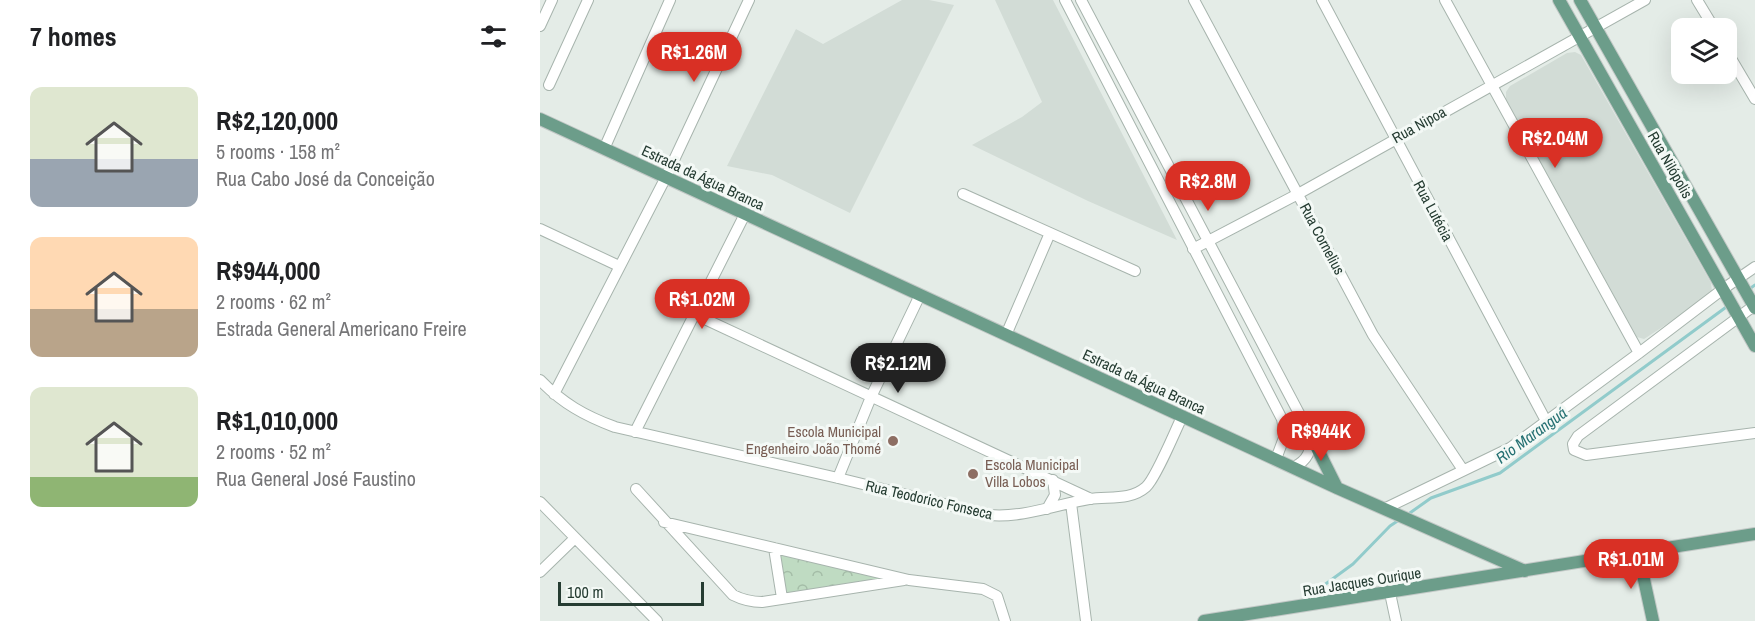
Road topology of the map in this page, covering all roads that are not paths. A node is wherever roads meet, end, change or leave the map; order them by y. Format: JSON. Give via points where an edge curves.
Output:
{"nodes":[{"id":1,"x":552,"y":0,"type":"edge"},
{"id":2,"x":588,"y":0,"type":"edge"},
{"id":3,"x":670,"y":0,"type":"edge"},
{"id":4,"x":749,"y":0,"type":"edge"},
{"id":5,"x":1065,"y":0,"type":"edge"},
{"id":6,"x":1081,"y":0,"type":"edge"},
{"id":7,"x":1194,"y":0,"type":"edge"},
{"id":8,"x":1322,"y":0,"type":"edge"},
{"id":9,"x":1445,"y":0,"type":"edge"},
{"id":10,"x":1559,"y":0,"type":"edge"},
{"id":11,"x":1580,"y":0,"type":"edge"},
{"id":12,"x":1645,"y":0,"type":"edge"},
{"id":13,"x":1697,"y":0,"type":"edge"},
{"id":14,"x":1708,"y":18,"type":"edge"},
{"id":15,"x":540,"y":26,"type":"edge"},
{"id":16,"x":1596,"y":27,"type":"junction"},
{"id":17,"x":1579,"y":36,"type":"junction"},
{"id":18,"x":1617,"y":66,"type":"junction"},
{"id":19,"x":1737,"y":69,"type":"edge"},
{"id":20,"x":1601,"y":75,"type":"junction"},
{"id":21,"x":1493,"y":84,"type":"junction"},
{"id":22,"x":549,"y":85,"type":"dead end"},
{"id":23,"x":1755,"y":99,"type":"edge"},
{"id":24,"x":540,"y":119,"type":"edge"},
{"id":25,"x":1658,"y":137,"type":"junction"},
{"id":26,"x":1395,"y":139,"type":"junction"},
{"id":27,"x":1641,"y":146,"type":"junction"},
{"id":28,"x":604,"y":148,"type":"junction"},
{"id":29,"x":666,"y":177,"type":"junction"},
{"id":30,"x":963,"y":194,"type":"dead end"},
{"id":31,"x":1298,"y":194,"type":"junction"},
{"id":32,"x":745,"y":214,"type":"junction"},
{"id":33,"x":540,"y":229,"type":"edge"},
{"id":34,"x":1050,"y":233,"type":"junction"},
{"id":35,"x":1208,"y":242,"type":"junction"},
{"id":36,"x":1193,"y":249,"type":"junction"},
{"id":37,"x":619,"y":266,"type":"junction"},
{"id":38,"x":1755,"y":267,"type":"edge"},
{"id":39,"x":1135,"y":271,"type":"dead end"},
{"id":40,"x":1740,"y":283,"type":"junction"},
{"id":41,"x":1725,"y":292,"type":"junction"},
{"id":42,"x":920,"y":295,"type":"junction"},
{"id":43,"x":1753,"y":304,"type":"edge"},
{"id":44,"x":1736,"y":313,"type":"junction"},
{"id":45,"x":694,"y":314,"type":"junction"},
{"id":46,"x":1006,"y":335,"type":"junction"},
{"id":47,"x":1755,"y":346,"type":"edge"},
{"id":48,"x":1639,"y":353,"type":"junction"},
{"id":49,"x":540,"y":380,"type":"edge"},
{"id":50,"x":554,"y":394,"type":"junction"},
{"id":51,"x":871,"y":397,"type":"junction"},
{"id":52,"x":1182,"y":417,"type":"junction"},
{"id":53,"x":1546,"y":421,"type":"junction"},
{"id":54,"x":635,"y":432,"type":"junction"},
{"id":55,"x":1755,"y":433,"type":"edge"},
{"id":56,"x":1311,"y":436,"type":"junction"},
{"id":57,"x":1276,"y":459,"type":"junction"},
{"id":58,"x":1294,"y":467,"type":"junction"},
{"id":59,"x":1463,"y":470,"type":"junction"},
{"id":60,"x":838,"y":478,"type":"junction"},
{"id":61,"x":1053,"y":480,"type":"junction"},
{"id":62,"x":1337,"y":488,"type":"junction"},
{"id":63,"x":636,"y":489,"type":"dead end"},
{"id":64,"x":1091,"y":499,"type":"junction"},
{"id":65,"x":1071,"y":503,"type":"junction"},
{"id":66,"x":1047,"y":509,"type":"junction"},
{"id":67,"x":543,"y":510,"type":"edge"},
{"id":68,"x":1390,"y":510,"type":"junction"},
{"id":69,"x":664,"y":522,"type":"junction"},
{"id":70,"x":1755,"y":534,"type":"edge"},
{"id":71,"x":575,"y":538,"type":"junction"},
{"id":72,"x":774,"y":548,"type":"junction"},
{"id":73,"x":1480,"y":552,"type":"junction"},
{"id":74,"x":1638,"y":552,"type":"junction"},
{"id":75,"x":1525,"y":571,"type":"junction"},
{"id":76,"x":540,"y":572,"type":"edge"},
{"id":77,"x":1480,"y":578,"type":"junction"},
{"id":78,"x":909,"y":580,"type":"junction"},
{"id":79,"x":1390,"y":593,"type":"junction"},
{"id":80,"x":782,"y":598,"type":"junction"},
{"id":81,"x":656,"y":621,"type":"edge"},
{"id":82,"x":1005,"y":621,"type":"edge"},
{"id":83,"x":1086,"y":621,"type":"edge"},
{"id":84,"x":1204,"y":621,"type":"edge"},
{"id":85,"x":1396,"y":621,"type":"edge"},
{"id":86,"x":1653,"y":621,"type":"edge"}],
"edges":[{"from":1,"to":15,"type":"street"},
{"from":2,"to":22,"type":"street"},
{"from":3,"to":28,"type":"street"},
{"from":4,"to":29,"type":"street"},
{"from":5,"to":36,"type":"street"},
{"from":6,"to":35,"type":"street"},
{"from":7,"to":31,"type":"street","name":"Rua Cornelius"},
{"from":8,"to":26,"type":"street","name":"Rua Lutécia"},
{"from":9,"to":21,"type":"street"},
{"from":10,"to":17,"type":"main road","name":"Rua Nilópolis"},
{"from":11,"to":16,"type":"main road","name":"Rua Nilópolis"},
{"from":12,"to":16,"type":"street","name":"Rua Nipoa"},
{"from":13,"to":14,"type":"street"},
{"from":16,"to":17,"type":"street","name":"Rua Nipoa"},
{"from":16,"to":18,"type":"main road","name":"Rua Nilópolis"},
{"from":17,"to":20,"type":"main road","name":"Rua Nilópolis"},
{"from":17,"to":21,"type":"street","name":"Rua Nipoa"},
{"from":18,"to":20,"type":"main road"},
{"from":18,"to":25,"type":"main road","name":"Rua Nilópolis"},
{"from":19,"to":23,"type":"street"},
{"from":20,"to":27,"type":"main road","name":"Rua Nilópolis"},
{"from":21,"to":26,"type":"street","name":"Rua Nipoa"},
{"from":21,"to":48,"type":"street"},
{"from":24,"to":28,"type":"main road","name":"Estrada da Água Branca"},
{"from":25,"to":27,"type":"main road"},
{"from":25,"to":40,"type":"main road","name":"Rua Nilópolis"},
{"from":26,"to":31,"type":"street","name":"Rua Nipoa"},
{"from":26,"to":53,"type":"street","name":"Rua Lutécia"},
{"from":27,"to":41,"type":"main road","name":"Rua Nilópolis"},
{"from":28,"to":29,"type":"main road","name":"Estrada da Água Branca"},
{"from":29,"to":32,"type":"main road","name":"Estrada da Água Branca"},
{"from":29,"to":37,"type":"street"},
{"from":30,"to":34,"type":"street"},
{"from":31,"to":35,"type":"street","name":"Rua Nipoa"},
{"from":31,"to":59,"type":"street","name":"Rua Cornelius","via":[[1373,335]]},
{"from":32,"to":42,"type":"main road","name":"Estrada da Água Branca"},
{"from":32,"to":45,"type":"street"},
{"from":33,"to":37,"type":"street"},
{"from":34,"to":39,"type":"street"},
{"from":34,"to":46,"type":"street"},
{"from":35,"to":36,"type":"street","name":"Rua Nipoa"},
{"from":35,"to":56,"type":"street"},
{"from":36,"to":57,"type":"street","via":[[1284,424],[1284,440]]},
{"from":37,"to":50,"type":"street"},
{"from":38,"to":40,"type":"street"},
{"from":40,"to":41,"type":"street"},
{"from":40,"to":43,"type":"main road","name":"Rua Nilópolis"},
{"from":41,"to":44,"type":"main road","name":"Rua Nilópolis"},
{"from":41,"to":48,"type":"street"},
{"from":42,"to":46,"type":"main road","name":"Estrada da Água Branca"},
{"from":42,"to":51,"type":"street"},
{"from":43,"to":44,"type":"street"},
{"from":44,"to":47,"type":"main road","name":"Rua Nilópolis"},
{"from":44,"to":55,"type":"street","via":[[1578,436],[1573,444],[1574,450],[1586,455]]},
{"from":45,"to":51,"type":"street"},
{"from":45,"to":54,"type":"street"},
{"from":46,"to":52,"type":"main road","name":"Estrada da Água Branca"},
{"from":48,"to":53,"type":"street"},
{"from":49,"to":50,"type":"street","name":"Rua Teodorico Fonseca"},
{"from":50,"to":54,"type":"street","name":"Rua Teodorico Fonseca","via":[[583,415]]},
{"from":51,"to":60,"type":"street"},
{"from":51,"to":61,"type":"street"},
{"from":52,"to":57,"type":"main road","name":"Estrada da Água Branca"},
{"from":52,"to":64,"type":"street","name":"Rua Teodorico Fonseca","via":[[1148,485],[1136,494]]},
{"from":53,"to":59,"type":"street","via":[[1510,448]]},
{"from":54,"to":60,"type":"street","name":"Rua Teodorico Fonseca"},
{"from":56,"to":58,"type":"street","via":[[1309,454]]},
{"from":56,"to":62,"type":"main road"},
{"from":57,"to":58,"type":"main road","name":"Estrada da Água Branca"},
{"from":58,"to":62,"type":"main road","name":"Estrada da Água Branca"},
{"from":59,"to":68,"type":"street"},
{"from":60,"to":66,"type":"street","name":"Rua Teodorico Fonseca","via":[[989,515]]},
{"from":61,"to":64,"type":"street"},
{"from":61,"to":66,"type":"street","via":[[1055,495]]},
{"from":62,"to":68,"type":"main road","name":"Estrada da Água Branca"},
{"from":63,"to":69,"type":"street"},
{"from":64,"to":65,"type":"street","name":"Rua Teodorico Fonseca"},
{"from":65,"to":66,"type":"street","name":"Rua Teodorico Fonseca"},
{"from":65,"to":83,"type":"street"},
{"from":67,"to":71,"type":"street"},
{"from":68,"to":73,"type":"main road","name":"Estrada da Água Branca"},
{"from":69,"to":72,"type":"street"},
{"from":69,"to":80,"type":"street","via":[[733,595],[752,602]]},
{"from":70,"to":74,"type":"main road"},
{"from":71,"to":76,"type":"street"},
{"from":71,"to":81,"type":"street"},
{"from":72,"to":78,"type":"street"},
{"from":72,"to":80,"type":"street"},
{"from":73,"to":75,"type":"main road","name":"Estrada da Água Branca"},
{"from":73,"to":77,"type":"main road","via":[[1485,564]]},
{"from":74,"to":75,"type":"main road"},
{"from":74,"to":86,"type":"main road"},
{"from":75,"to":77,"type":"main road","name":"Rua Jacques Ourique"},
{"from":77,"to":79,"type":"main road","name":"Rua Jacques Ourique"},
{"from":78,"to":80,"type":"street"},
{"from":78,"to":82,"type":"street","via":[[983,589],[997,596]]},
{"from":79,"to":84,"type":"main road","name":"Rua Jacques Ourique"},
{"from":79,"to":85,"type":"street"}]}
